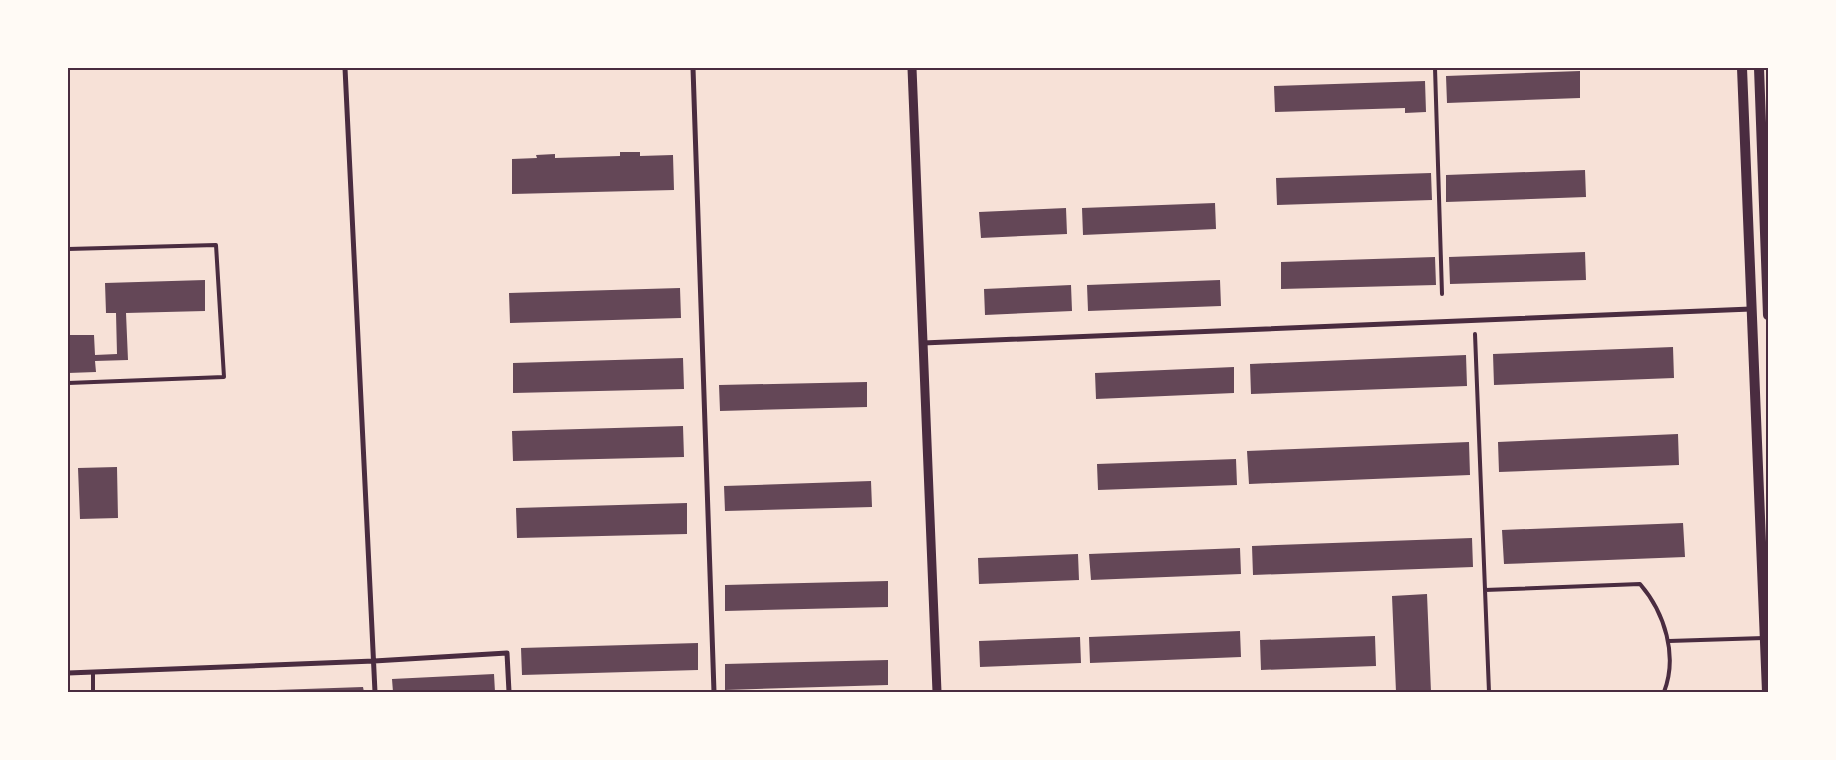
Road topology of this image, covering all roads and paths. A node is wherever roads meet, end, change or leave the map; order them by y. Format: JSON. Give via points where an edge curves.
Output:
{"nodes":[{"id":1,"x":345,"y":68,"type":"edge"},
{"id":2,"x":693,"y":68,"type":"edge"},
{"id":3,"x":912,"y":68,"type":"edge"},
{"id":4,"x":1435,"y":68,"type":"edge"},
{"id":5,"x":1742,"y":68,"type":"edge"},
{"id":6,"x":1759,"y":68,"type":"edge"},
{"id":7,"x":68,"y":249,"type":"edge"},
{"id":8,"x":1442,"y":294,"type":"dead end"},
{"id":9,"x":1751,"y":309,"type":"junction"},
{"id":10,"x":1768,"y":315,"type":"edge"},
{"id":11,"x":1476,"y":334,"type":"dead end"},
{"id":12,"x":923,"y":343,"type":"junction"},
{"id":13,"x":68,"y":383,"type":"edge"},
{"id":14,"x":1485,"y":590,"type":"junction"},
{"id":15,"x":1764,"y":638,"type":"junction"},
{"id":16,"x":1669,"y":641,"type":"junction"},
{"id":17,"x":374,"y":661,"type":"junction"},
{"id":18,"x":93,"y":672,"type":"junction"},
{"id":19,"x":68,"y":673,"type":"edge"},
{"id":20,"x":93,"y":692,"type":"edge"},
{"id":21,"x":375,"y":692,"type":"edge"},
{"id":22,"x":509,"y":692,"type":"edge"},
{"id":23,"x":714,"y":692,"type":"edge"},
{"id":24,"x":937,"y":692,"type":"edge"},
{"id":25,"x":1489,"y":692,"type":"edge"},
{"id":26,"x":1664,"y":692,"type":"edge"},
{"id":27,"x":1767,"y":692,"type":"edge"}],
"edges":[{"from":1,"to":17,"type":"street"},
{"from":2,"to":23,"type":"street"},
{"from":3,"to":12,"type":"street"},
{"from":4,"to":8,"type":"lane"},
{"from":5,"to":9,"type":"main road"},
{"from":6,"to":10,"type":"main road"},
{"from":7,"to":13,"type":"lane","via":[[216,245],[224,377]]},
{"from":9,"to":12,"type":"street"},
{"from":9,"to":15,"type":"main road"},
{"from":11,"to":14,"type":"lane"},
{"from":12,"to":24,"type":"street"},
{"from":14,"to":16,"type":"lane","via":[[1640,584],[1651,597]]},
{"from":14,"to":25,"type":"lane"},
{"from":15,"to":16,"type":"lane"},
{"from":15,"to":27,"type":"main road"},
{"from":16,"to":26,"type":"lane","via":[[1669,681]]},
{"from":17,"to":18,"type":"street"},
{"from":17,"to":21,"type":"street"},
{"from":17,"to":22,"type":"street","via":[[507,653]]},
{"from":18,"to":19,"type":"street"},
{"from":18,"to":20,"type":"lane"}]}
